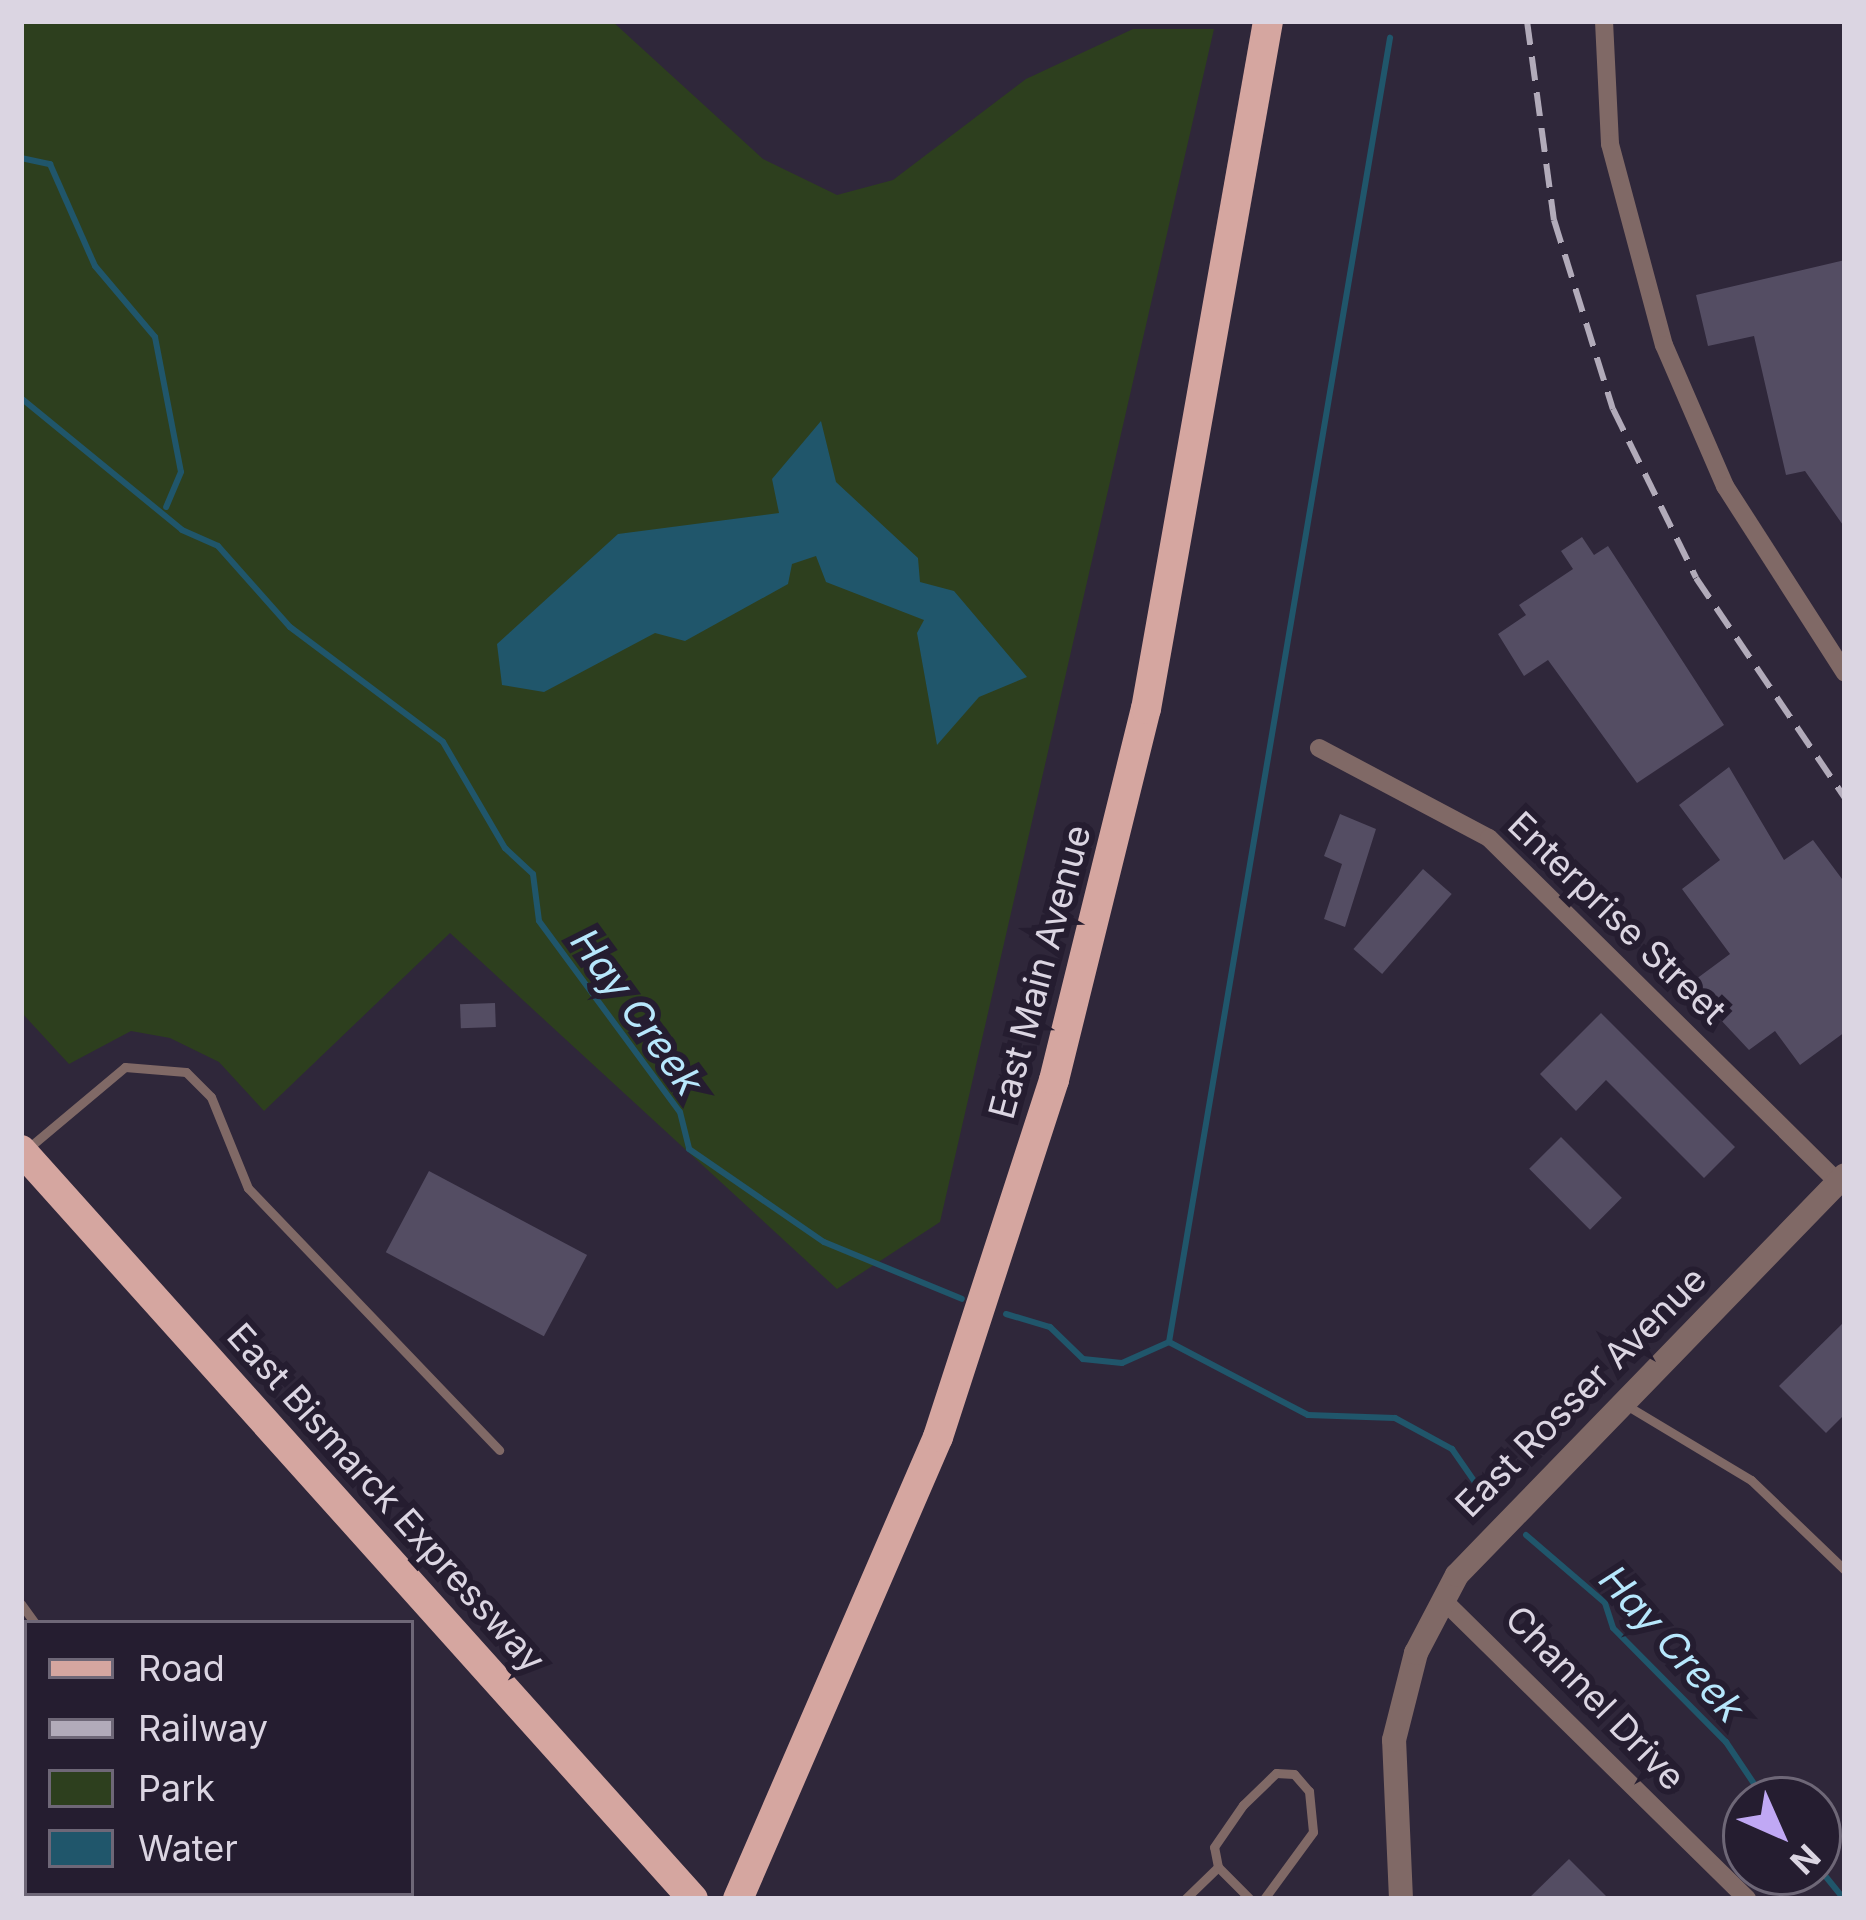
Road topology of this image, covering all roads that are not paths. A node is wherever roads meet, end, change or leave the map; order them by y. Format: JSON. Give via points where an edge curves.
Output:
{"nodes":[{"id":1,"x":1268,"y":21,"type":"edge"},
{"id":2,"x":1604,"y":21,"type":"edge"},
{"id":3,"x":1845,"y":673,"type":"edge"},
{"id":4,"x":1318,"y":748,"type":"dead end"},
{"id":5,"x":22,"y":1151,"type":"edge"},
{"id":6,"x":1841,"y":1178,"type":"edge"},
{"id":7,"x":1621,"y":1399,"type":"junction"},
{"id":8,"x":500,"y":1450,"type":"dead end"},
{"id":9,"x":1845,"y":1570,"type":"edge"},
{"id":10,"x":1442,"y":1600,"type":"junction"},
{"id":11,"x":1218,"y":1867,"type":"junction"},
{"id":12,"x":693,"y":1899,"type":"edge"},
{"id":13,"x":738,"y":1899,"type":"edge"},
{"id":14,"x":1185,"y":1899,"type":"edge"},
{"id":15,"x":1250,"y":1899,"type":"edge"},
{"id":16,"x":1264,"y":1899,"type":"edge"},
{"id":17,"x":1401,"y":1899,"type":"edge"},
{"id":18,"x":1748,"y":1899,"type":"edge"}],
"edges":[{"from":1,"to":13,"type":"main road","name":"East Main Avenue","via":[[1146,709],[1054,1080],[938,1437]]},
{"from":2,"to":3,"type":"street","via":[[1610,144],[1664,346],[1724,486]]},
{"from":4,"to":6,"type":"street","name":"Enterprise Street","via":[[1489,838]]},
{"from":5,"to":8,"type":"lane","via":[[112,1073],[148,1062],[186,1072],[211,1097],[248,1188]]},
{"from":5,"to":12,"type":"main road","name":"East Bismarck Expressway"},
{"from":6,"to":7,"type":"street","name":"East Rosser Avenue"},
{"from":7,"to":9,"type":"lane","via":[[1751,1480]]},
{"from":7,"to":10,"type":"street","name":"East Rosser Avenue","via":[[1487,1534]]},
{"from":10,"to":17,"type":"street","name":"East Rosser Avenue","via":[[1394,1740]]},
{"from":10,"to":18,"type":"street","name":"Channel Drive"},
{"from":11,"to":14,"type":"lane"},
{"from":11,"to":15,"type":"lane"},
{"from":11,"to":16,"type":"lane","via":[[1214,1846],[1244,1805],[1276,1773],[1294,1774],[1309,1791],[1313,1832]]}]}
